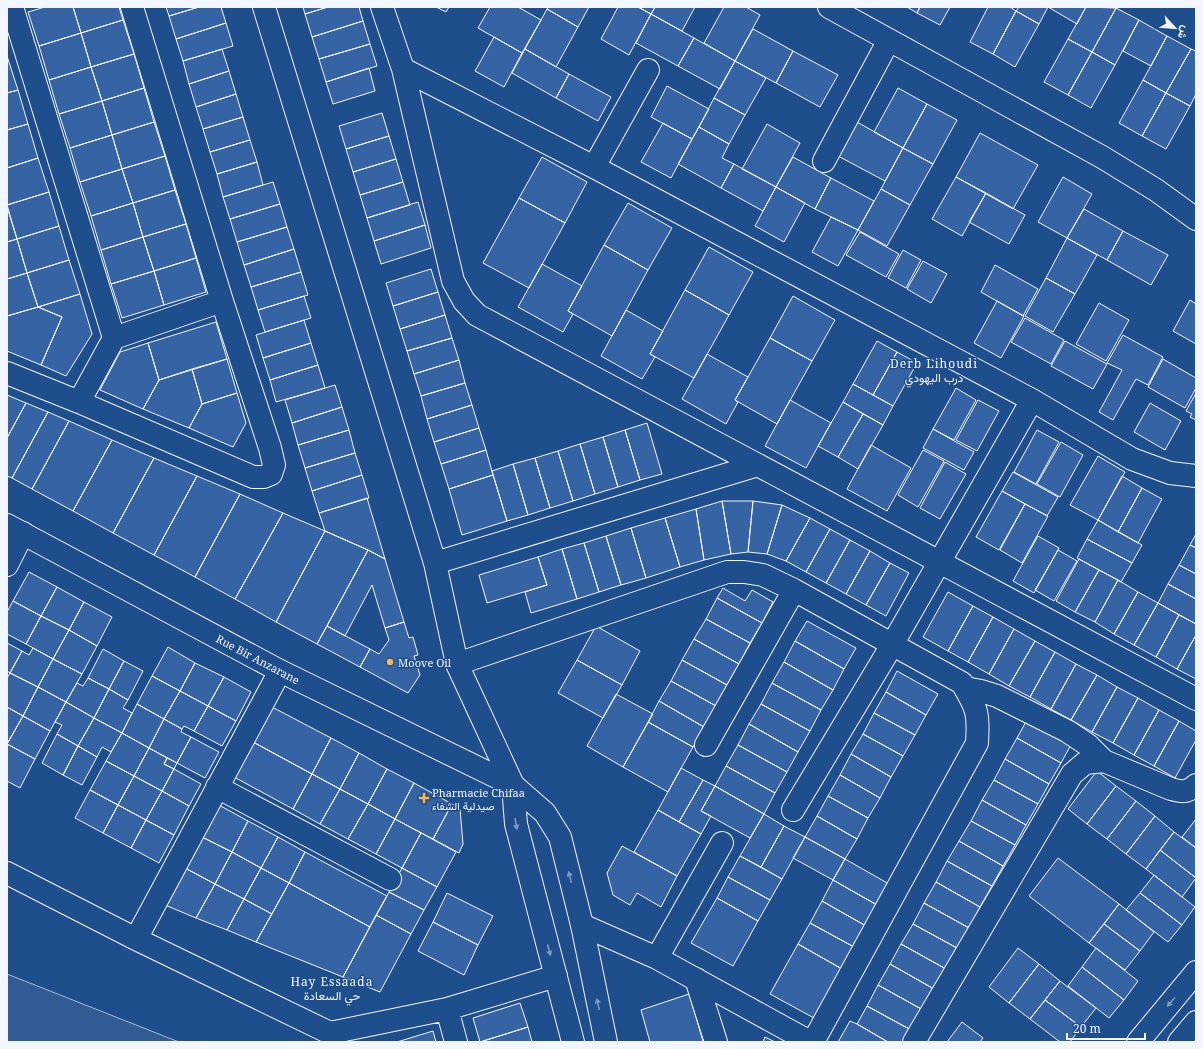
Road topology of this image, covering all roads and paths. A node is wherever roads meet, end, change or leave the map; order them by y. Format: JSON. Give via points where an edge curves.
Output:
{"nodes":[{"id":1,"x":12,"y":7,"type":"edge"},
{"id":2,"x":132,"y":7,"type":"edge"},
{"id":3,"x":264,"y":7,"type":"edge"},
{"id":4,"x":382,"y":7,"type":"edge"},
{"id":5,"x":829,"y":7,"type":"edge"},
{"id":6,"x":889,"y":40,"type":"junction"},
{"id":7,"x":403,"y":69,"type":"junction"},
{"id":8,"x":648,"y":70,"type":"dead end"},
{"id":9,"x":824,"y":160,"type":"dead end"},
{"id":10,"x":594,"y":168,"type":"junction"},
{"id":11,"x":1196,"y":219,"type":"edge"},
{"id":12,"x":222,"y":301,"type":"junction"},
{"id":13,"x":114,"y":338,"type":"junction"},
{"id":14,"x":7,"y":373,"type":"edge"},
{"id":15,"x":1032,"y":400,"type":"junction"},
{"id":16,"x":79,"y":402,"type":"junction"},
{"id":17,"x":758,"y":465,"type":"junction"},
{"id":18,"x":1196,"y":476,"type":"edge"},
{"id":19,"x":15,"y":529,"type":"edge"},
{"id":20,"x":939,"y":562,"type":"junction"},
{"id":21,"x":435,"y":564,"type":"junction"},
{"id":22,"x":7,"y":565,"type":"edge"},
{"id":23,"x":794,"y":590,"type":"junction"},
{"id":24,"x":892,"y":645,"type":"junction"},
{"id":25,"x":457,"y":664,"type":"junction"},
{"id":26,"x":280,"y":671,"type":"junction"},
{"id":27,"x":965,"y":688,"type":"junction"},
{"id":28,"x":1196,"y":699,"type":"edge"},
{"id":29,"x":706,"y":745,"type":"dead end"},
{"id":30,"x":1104,"y":761,"type":"junction"},
{"id":31,"x":514,"y":785,"type":"junction"},
{"id":32,"x":1196,"y":785,"type":"edge"},
{"id":33,"x":217,"y":787,"type":"junction"},
{"id":34,"x":793,"y":810,"type":"dead end"},
{"id":35,"x":722,"y":842,"type":"dead end"},
{"id":36,"x":7,"y":873,"type":"edge"},
{"id":37,"x":390,"y":879,"type":"dead end"},
{"id":38,"x":582,"y":925,"type":"junction"},
{"id":39,"x":136,"y":939,"type":"junction"},
{"id":40,"x":657,"y":958,"type":"junction"},
{"id":41,"x":1196,"y":972,"type":"edge"},
{"id":42,"x":556,"y":976,"type":"junction"},
{"id":43,"x":696,"y":979,"type":"junction"},
{"id":44,"x":447,"y":1009,"type":"junction"},
{"id":45,"x":1196,"y":1022,"type":"edge"},
{"id":46,"x":327,"y":1038,"type":"edge"},
{"id":47,"x":456,"y":1042,"type":"edge"},
{"id":48,"x":573,"y":1042,"type":"edge"},
{"id":49,"x":606,"y":1042,"type":"edge"},
{"id":50,"x":716,"y":1042,"type":"edge"},
{"id":51,"x":810,"y":1042,"type":"edge"},
{"id":52,"x":813,"y":1042,"type":"edge"},
{"id":53,"x":914,"y":1042,"type":"edge"},
{"id":54,"x":1138,"y":1042,"type":"edge"},
{"id":55,"x":1179,"y":1042,"type":"edge"}],
"edges":[{"from":1,"to":13,"type":"street"},
{"from":2,"to":12,"type":"street"},
{"from":3,"to":21,"type":"street"},
{"from":4,"to":7,"type":"street"},
{"from":5,"to":6,"type":"street"},
{"from":6,"to":9,"type":"street"},
{"from":6,"to":11,"type":"street","via":[[1102,157],[1156,190]]},
{"from":7,"to":10,"type":"street"},
{"from":7,"to":17,"type":"street","via":[[453,281],[464,301],[477,315]]},
{"from":8,"to":10,"type":"street"},
{"from":10,"to":15,"type":"street"},
{"from":12,"to":13,"type":"street"},
{"from":12,"to":16,"type":"street","via":[[270,448],[274,465],[271,474],[253,477]]},
{"from":13,"to":16,"type":"street"},
{"from":14,"to":16,"type":"street"},
{"from":15,"to":18,"type":"street","via":[[1132,460],[1170,473]]},
{"from":15,"to":20,"type":"street"},
{"from":17,"to":20,"type":"street"},
{"from":17,"to":21,"type":"street"},
{"from":19,"to":22,"type":"street"},
{"from":19,"to":26,"type":"street","name":"Rue Bir Anzarane"},
{"from":20,"to":24,"type":"street"},
{"from":20,"to":28,"type":"street"},
{"from":21,"to":25,"type":"street"},
{"from":23,"to":24,"type":"street"},
{"from":23,"to":25,"type":"street","via":[[763,575],[727,572]]},
{"from":23,"to":29,"type":"street"},
{"from":24,"to":27,"type":"street","via":[[962,683]]},
{"from":24,"to":34,"type":"street"},
{"from":25,"to":31,"type":"street"},
{"from":26,"to":31,"type":"street","name":"Rue Bir Anzarane"},
{"from":26,"to":33,"type":"street"},
{"from":27,"to":30,"type":"street","via":[[997,696],[1067,731],[1088,745]]},
{"from":27,"to":52,"type":"street","via":[[974,703],[978,721],[977,743]]},
{"from":30,"to":32,"type":"street","via":[[1181,792]]},
{"from":30,"to":53,"type":"street","via":[[1085,763],[1072,774]]},
{"from":38,"to":31,"type":"street","one_way":true,"via":[[560,837],[545,813]]},
{"from":31,"to":42,"type":"street","one_way":true,"via":[[516,824]]},
{"from":33,"to":37,"type":"street"},
{"from":33,"to":39,"type":"street"},
{"from":35,"to":40,"type":"street"},
{"from":36,"to":39,"type":"street"},
{"from":38,"to":40,"type":"street"},
{"from":49,"to":38,"type":"street","one_way":true},
{"from":39,"to":46,"type":"street"},
{"from":40,"to":43,"type":"street"},
{"from":41,"to":54,"type":"street","one_way":true},
{"from":42,"to":44,"type":"street"},
{"from":42,"to":48,"type":"street"},
{"from":43,"to":50,"type":"street"},
{"from":43,"to":51,"type":"street"},
{"from":44,"to":46,"type":"street"},
{"from":44,"to":47,"type":"street"},
{"from":45,"to":55,"type":"street"}]}
